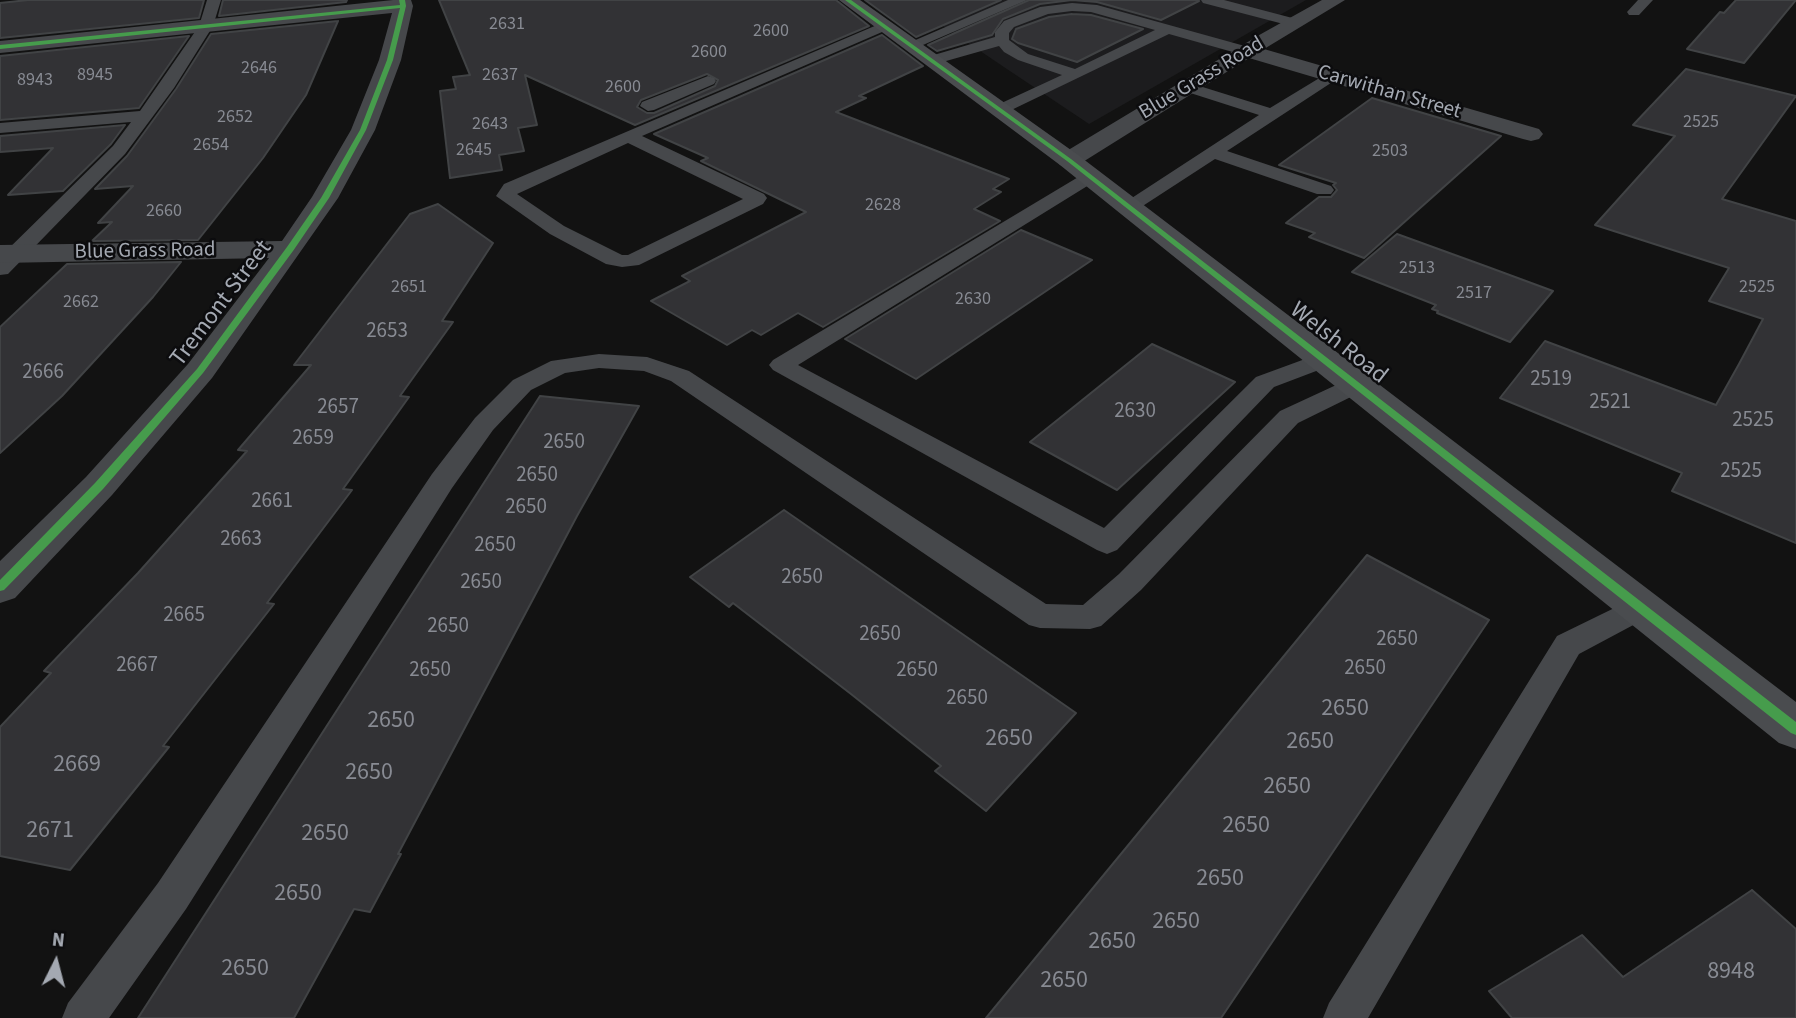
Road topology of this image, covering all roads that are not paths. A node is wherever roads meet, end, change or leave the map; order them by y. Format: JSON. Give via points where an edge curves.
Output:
{"nodes":[{"id":1,"x":214,"y":0,"type":"edge"},
{"id":2,"x":848,"y":0,"type":"edge"},
{"id":3,"x":1020,"y":0,"type":"edge"},
{"id":4,"x":1075,"y":0,"type":"edge"},
{"id":5,"x":1208,"y":0,"type":"edge"},
{"id":6,"x":1336,"y":0,"type":"edge"},
{"id":7,"x":1646,"y":0,"type":"edge"},
{"id":8,"x":402,"y":3,"type":"edge"},
{"id":9,"x":1235,"y":3,"type":"edge"},
{"id":10,"x":1093,"y":8,"type":"junction"},
{"id":11,"x":1634,"y":12,"type":"dead end"},
{"id":12,"x":877,"y":21,"type":"junction"},
{"id":13,"x":1295,"y":23,"type":"junction"},
{"id":14,"x":206,"y":26,"type":"junction"},
{"id":15,"x":1168,"y":29,"type":"junction"},
{"id":16,"x":820,"y":36,"type":"dead end"},
{"id":17,"x":1002,"y":40,"type":"junction"},
{"id":18,"x":911,"y":45,"type":"junction"},
{"id":19,"x":0,"y":47,"type":"edge"},
{"id":20,"x":1247,"y":51,"type":"junction"},
{"id":21,"x":932,"y":60,"type":"junction"},
{"id":22,"x":1076,"y":75,"type":"junction"},
{"id":23,"x":722,"y":76,"type":"dead end"},
{"id":24,"x":1331,"y":76,"type":"junction"},
{"id":25,"x":1187,"y":88,"type":"junction"},
{"id":26,"x":648,"y":106,"type":"dead end"},
{"id":27,"x":1001,"y":110,"type":"junction"},
{"id":28,"x":1272,"y":114,"type":"junction"},
{"id":29,"x":145,"y":116,"type":"junction"},
{"id":30,"x":0,"y":128,"type":"edge"},
{"id":31,"x":1531,"y":134,"type":"dead end"},
{"id":32,"x":628,"y":136,"type":"junction"},
{"id":33,"x":1213,"y":152,"type":"junction"},
{"id":34,"x":1080,"y":168,"type":"junction"},
{"id":35,"x":1324,"y":190,"type":"dead end"},
{"id":36,"x":1128,"y":206,"type":"junction"},
{"id":37,"x":290,"y":248,"type":"junction"},
{"id":38,"x":5,"y":258,"type":"edge"},
{"id":39,"x":1324,"y":360,"type":"junction"},
{"id":40,"x":1356,"y":385,"type":"junction"},
{"id":41,"x":0,"y":587,"type":"edge"},
{"id":42,"x":1641,"y":607,"type":"junction"},
{"id":43,"x":1796,"y":729,"type":"edge"},
{"id":44,"x":83,"y":1018,"type":"edge"},
{"id":45,"x":1344,"y":1018,"type":"edge"}],
"edges":[{"from":1,"to":14,"type":"lane"},
{"from":2,"to":12,"type":"street","name":"Welsh Road"},
{"from":3,"to":18,"type":"lane"},
{"from":4,"to":10,"type":"lane"},
{"from":5,"to":9,"type":"lane"},
{"from":6,"to":13,"type":"street","name":"Blue Grass Road"},
{"from":7,"to":11,"type":"lane"},
{"from":8,"to":14,"type":"street"},
{"from":8,"to":37,"type":"street","name":"Tremont Street","via":[[390,60],[363,130]]},
{"from":9,"to":13,"type":"lane"},
{"from":10,"to":15,"type":"lane"},
{"from":10,"to":17,"type":"lane","via":[[1058,8],[1034,14],[1009,24]]},
{"from":12,"to":16,"type":"lane"},
{"from":12,"to":18,"type":"street","name":"Welsh Road"},
{"from":12,"to":32,"type":"lane"},
{"from":13,"to":20,"type":"street","name":"Blue Grass Road"},
{"from":14,"to":19,"type":"street"},
{"from":14,"to":29,"type":"lane"},
{"from":15,"to":20,"type":"lane"},
{"from":15,"to":22,"type":"lane"},
{"from":17,"to":21,"type":"lane"},
{"from":17,"to":22,"type":"lane","via":[[1023,57]]},
{"from":18,"to":21,"type":"street","name":"Welsh Road"},
{"from":20,"to":24,"type":"street","name":"Carwithan Street"},
{"from":20,"to":25,"type":"street","name":"Blue Grass Road"},
{"from":21,"to":27,"type":"street","name":"Welsh Road"},
{"from":22,"to":27,"type":"lane"},
{"from":23,"to":26,"type":"lane"},
{"from":24,"to":28,"type":"lane"},
{"from":24,"to":31,"type":"street","name":"Carwithan Street"},
{"from":25,"to":28,"type":"lane"},
{"from":25,"to":34,"type":"street","name":"Blue Grass Road"},
{"from":27,"to":34,"type":"street","name":"Welsh Road"},
{"from":28,"to":33,"type":"lane"},
{"from":29,"to":30,"type":"lane"},
{"from":29,"to":38,"type":"lane","via":[[119,150]]},
{"from":32,"to":32,"type":"lane","via":[[510,188],[506,196],[556,230],[622,261],[632,261],[757,200]]},
{"from":33,"to":35,"type":"lane"},
{"from":33,"to":36,"type":"lane"},
{"from":34,"to":36,"type":"street","name":"Welsh Road"},
{"from":34,"to":39,"type":"lane","via":[[781,365],[1107,543],[1265,382]]},
{"from":36,"to":39,"type":"street","name":"Welsh Road"},
{"from":37,"to":38,"type":"street","name":"Blue Grass Road"},
{"from":37,"to":41,"type":"street","name":"Tremont Street","via":[[200,371]]},
{"from":39,"to":40,"type":"street","name":"Welsh Road"},
{"from":40,"to":42,"type":"street","name":"Welsh Road"},
{"from":40,"to":44,"type":"lane","via":[[1289,417],[1130,582],[1090,617],[1040,617],[680,376],[647,364],[599,361],[559,366],[522,385],[484,424],[442,481],[173,896]]},
{"from":42,"to":43,"type":"street","name":"Welsh Road"},
{"from":42,"to":45,"type":"lane","via":[[1567,645]]}]}
